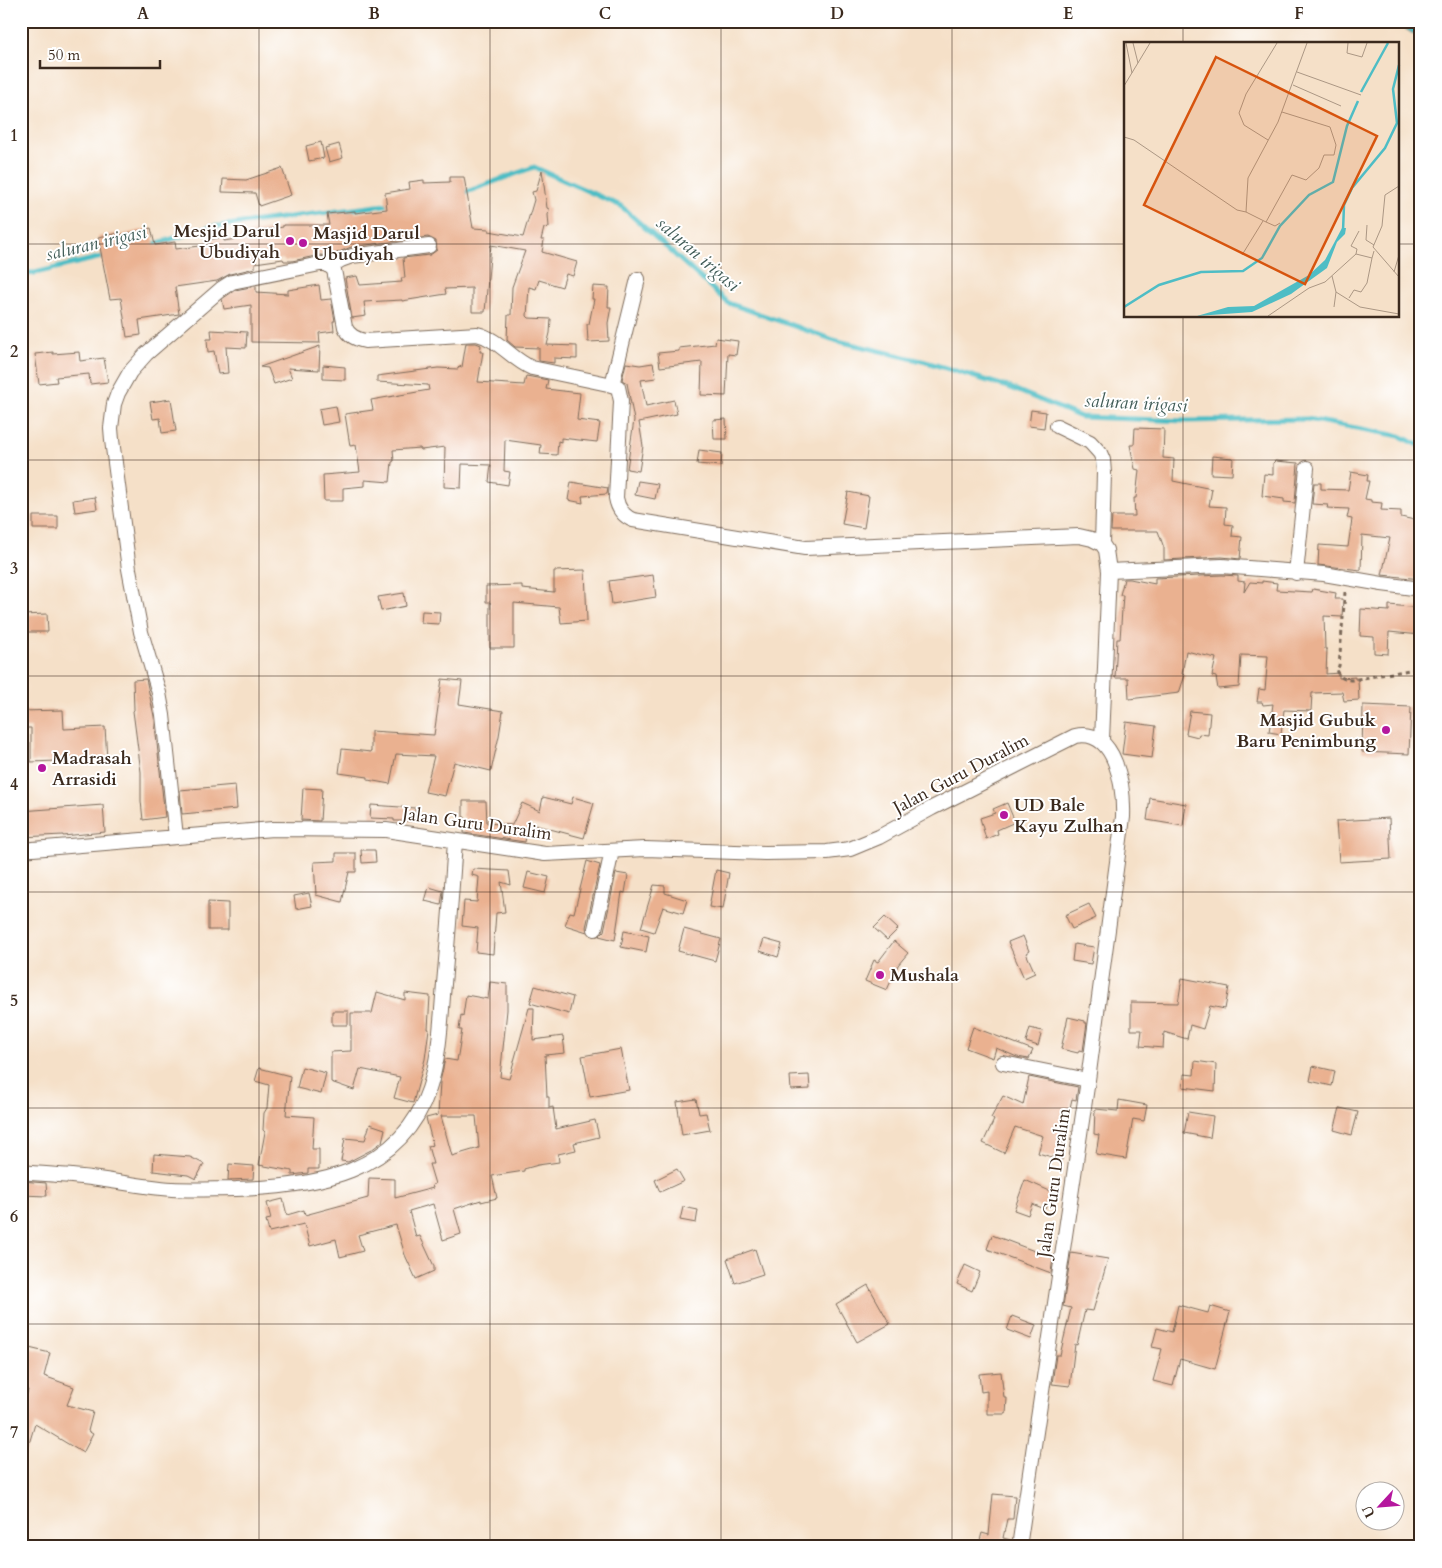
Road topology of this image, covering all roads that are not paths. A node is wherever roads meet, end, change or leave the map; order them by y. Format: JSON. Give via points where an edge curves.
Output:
{"nodes":[{"id":1,"x":429,"y":246,"type":"dead end"},
{"id":2,"x":331,"y":266,"type":"junction"},
{"id":3,"x":638,"y":279,"type":"dead end"},
{"id":4,"x":612,"y":384,"type":"junction"},
{"id":5,"x":1057,"y":426,"type":"dead end"},
{"id":6,"x":1307,"y":468,"type":"dead end"},
{"id":7,"x":1102,"y":544,"type":"junction"},
{"id":8,"x":1109,"y":571,"type":"junction"},
{"id":9,"x":1296,"y":572,"type":"junction"},
{"id":10,"x":1421,"y":589,"type":"edge"},
{"id":11,"x":1102,"y":740,"type":"junction"},
{"id":12,"x":176,"y":837,"type":"junction"},
{"id":13,"x":455,"y":841,"type":"junction"},
{"id":14,"x":21,"y":850,"type":"edge"},
{"id":15,"x":612,"y":851,"type":"junction"},
{"id":16,"x":595,"y":929,"type":"dead end"},
{"id":17,"x":1003,"y":1063,"type":"dead end"},
{"id":18,"x":1088,"y":1080,"type":"junction"},
{"id":19,"x":21,"y":1172,"type":"edge"},
{"id":20,"x":1018,"y":1547,"type":"edge"}],
"edges":[{"from":1,"to":2,"type":"street","via":[[352,256]]},
{"from":2,"to":4,"type":"street","via":[[336,274],[345,327],[358,340],[477,334],[487,336],[523,365]]},
{"from":2,"to":12,"type":"street","via":[[320,264],[227,284],[138,362],[123,382],[114,404],[112,440],[124,540],[142,632],[159,693]]},
{"from":3,"to":4,"type":"street"},
{"from":4,"to":7,"type":"street","via":[[619,389],[621,401],[616,502],[622,513],[633,520],[805,548],[1079,536]]},
{"from":5,"to":7,"type":"street","via":[[1090,442],[1103,460]]},
{"from":6,"to":9,"type":"street"},
{"from":7,"to":8,"type":"street"},
{"from":8,"to":9,"type":"street","via":[[1222,566]]},
{"from":8,"to":11,"type":"street"},
{"from":9,"to":10,"type":"street"},
{"from":11,"to":15,"type":"street","name":"Jalan Guru Duralim","via":[[1088,735],[1075,736],[850,849],[807,854],[645,849]]},
{"from":11,"to":18,"type":"street","name":"Jalan Guru Duralim","via":[[1116,766],[1123,817]]},
{"from":12,"to":13,"type":"street","name":"Jalan Guru Duralim","via":[[273,828],[362,829]]},
{"from":12,"to":14,"type":"street","name":"Jalan Guru Duralim"},
{"from":13,"to":15,"type":"street","name":"Jalan Guru Duralim","via":[[545,854]]},
{"from":13,"to":19,"type":"street","via":[[442,1008],[433,1075],[424,1104],[408,1130],[386,1151],[346,1173],[305,1184],[270,1188],[170,1188]]},
{"from":15,"to":16,"type":"street"},
{"from":17,"to":18,"type":"street"},
{"from":18,"to":20,"type":"street","name":"Jalan Guru Duralim"}]}
